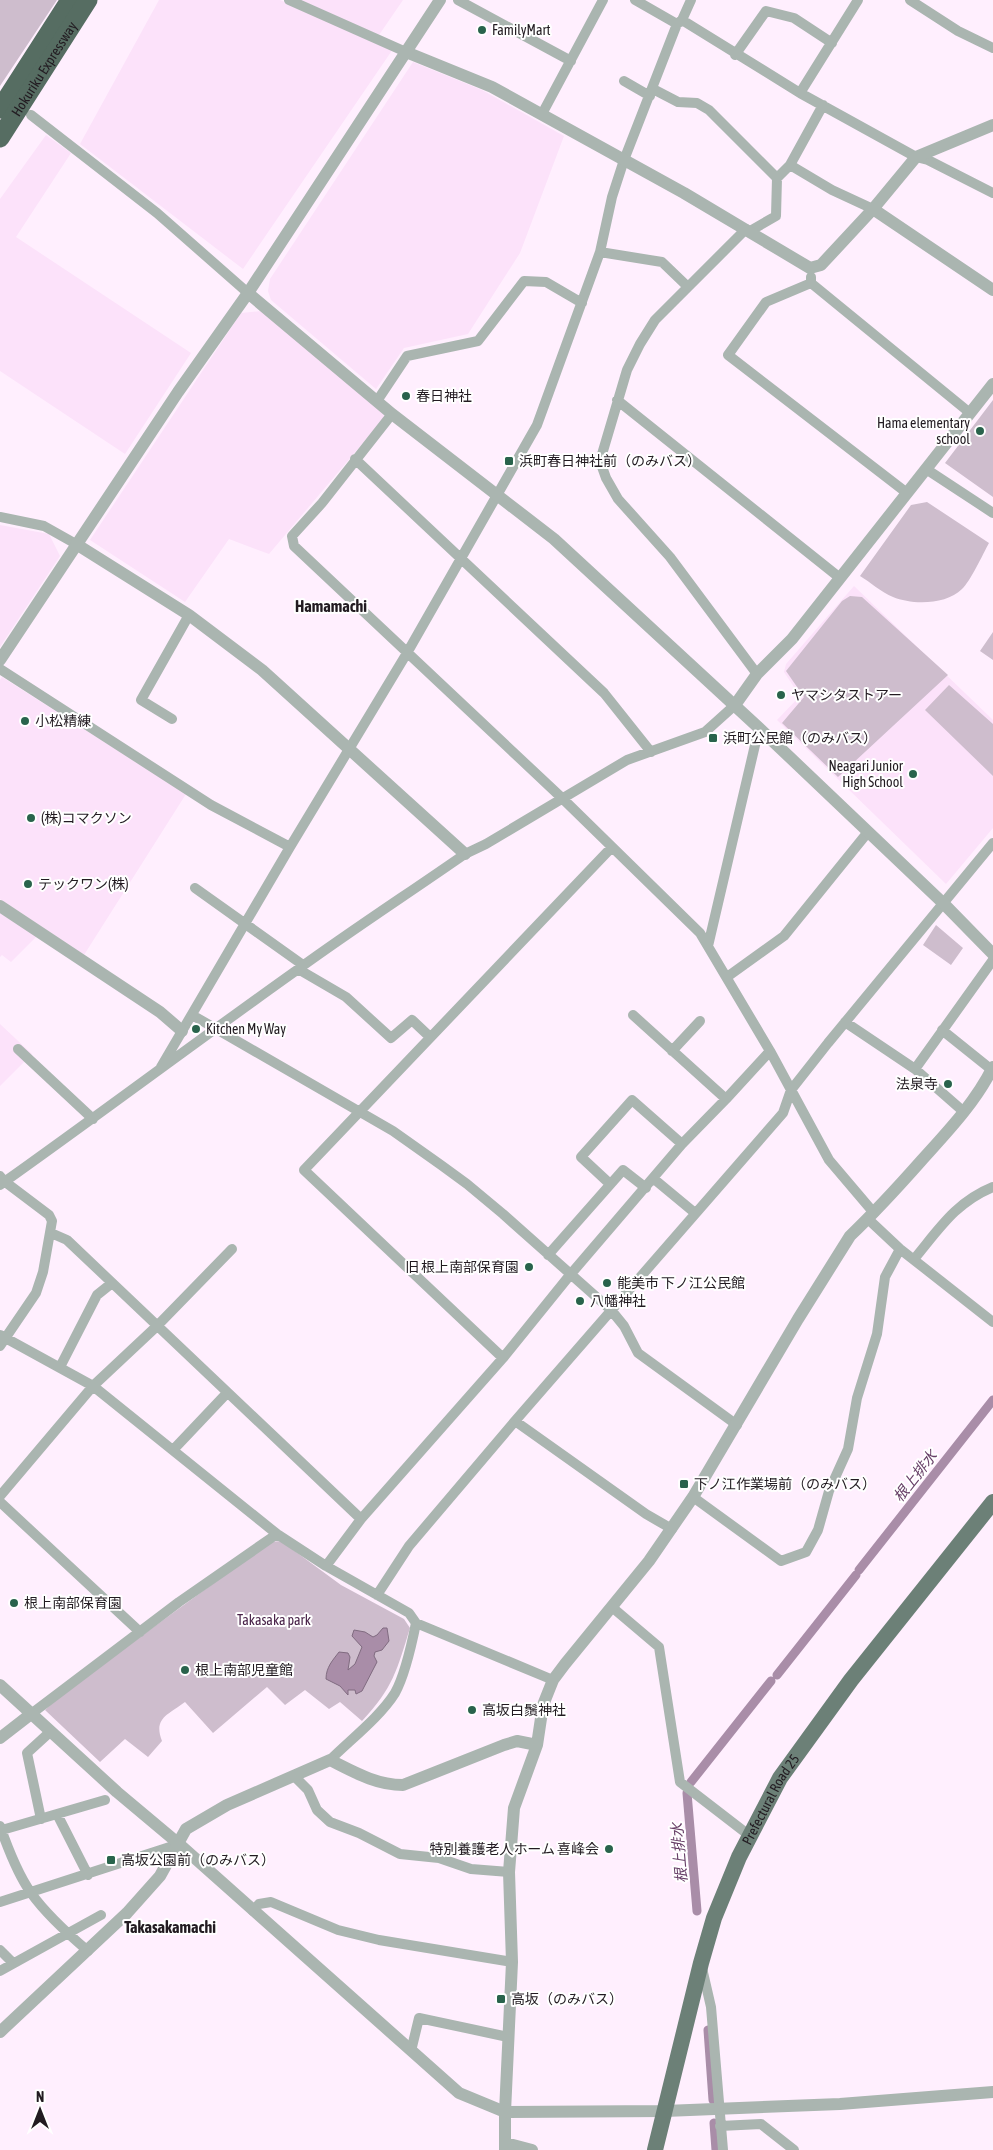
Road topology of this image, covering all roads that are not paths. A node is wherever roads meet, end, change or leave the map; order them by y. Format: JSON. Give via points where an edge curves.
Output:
{"nodes":[{"id":1,"x":70,"y":0,"type":"edge"},
{"id":2,"x":88,"y":0,"type":"edge"},
{"id":3,"x":289,"y":0,"type":"edge"},
{"id":4,"x":440,"y":0,"type":"edge"},
{"id":5,"x":458,"y":0,"type":"edge"},
{"id":6,"x":603,"y":0,"type":"edge"},
{"id":7,"x":635,"y":0,"type":"edge"},
{"id":8,"x":691,"y":0,"type":"edge"},
{"id":9,"x":858,"y":0,"type":"edge"},
{"id":10,"x":910,"y":0,"type":"edge"},
{"id":11,"x":679,"y":22,"type":"junction"},
{"id":12,"x":832,"y":43,"type":"junction"},
{"id":13,"x":993,"y":48,"type":"edge"},
{"id":14,"x":406,"y":52,"type":"junction"},
{"id":15,"x":736,"y":55,"type":"junction"},
{"id":16,"x":571,"y":61,"type":"junction"},
{"id":17,"x":624,"y":81,"type":"dead end"},
{"id":18,"x":651,"y":92,"type":"junction"},
{"id":19,"x":800,"y":93,"type":"junction"},
{"id":20,"x":823,"y":105,"type":"junction"},
{"id":21,"x":0,"y":110,"type":"edge"},
{"id":22,"x":31,"y":114,"type":"dead end"},
{"id":23,"x":542,"y":114,"type":"junction"},
{"id":24,"x":993,"y":126,"type":"edge"},
{"id":25,"x":0,"y":138,"type":"edge"},
{"id":26,"x":916,"y":157,"type":"junction"},
{"id":27,"x":624,"y":160,"type":"junction"},
{"id":28,"x":790,"y":165,"type":"junction"},
{"id":29,"x":776,"y":178,"type":"junction"},
{"id":30,"x":993,"y":193,"type":"edge"},
{"id":31,"x":873,"y":209,"type":"junction"},
{"id":32,"x":748,"y":230,"type":"junction"},
{"id":33,"x":600,"y":252,"type":"junction"},
{"id":34,"x":810,"y":268,"type":"junction"},
{"id":35,"x":811,"y":282,"type":"junction"},
{"id":36,"x":687,"y":286,"type":"junction"},
{"id":37,"x":993,"y":290,"type":"edge"},
{"id":38,"x":248,"y":293,"type":"junction"},
{"id":39,"x":582,"y":303,"type":"junction"},
{"id":40,"x":993,"y":384,"type":"edge"},
{"id":41,"x":618,"y":400,"type":"junction"},
{"id":42,"x":377,"y":401,"type":"junction"},
{"id":43,"x":970,"y":413,"type":"junction"},
{"id":44,"x":392,"y":414,"type":"junction"},
{"id":45,"x":355,"y":459,"type":"junction"},
{"id":46,"x":926,"y":469,"type":"junction"},
{"id":47,"x":907,"y":493,"type":"junction"},
{"id":48,"x":498,"y":496,"type":"junction"},
{"id":49,"x":993,"y":513,"type":"edge"},
{"id":50,"x":0,"y":517,"type":"edge"},
{"id":51,"x":76,"y":544,"type":"junction"},
{"id":52,"x":461,"y":557,"type":"junction"},
{"id":53,"x":840,"y":578,"type":"junction"},
{"id":54,"x":189,"y":615,"type":"junction"},
{"id":55,"x":407,"y":653,"type":"junction"},
{"id":56,"x":0,"y":660,"type":"edge"},
{"id":57,"x":0,"y":669,"type":"edge"},
{"id":58,"x":757,"y":674,"type":"junction"},
{"id":59,"x":735,"y":705,"type":"junction"},
{"id":60,"x":172,"y":719,"type":"dead end"},
{"id":61,"x":759,"y":728,"type":"junction"},
{"id":62,"x":350,"y":749,"type":"junction"},
{"id":63,"x":651,"y":752,"type":"junction"},
{"id":64,"x":563,"y":800,"type":"junction"},
{"id":65,"x":868,"y":832,"type":"junction"},
{"id":66,"x":993,"y":843,"type":"edge"},
{"id":67,"x":290,"y":847,"type":"junction"},
{"id":68,"x":612,"y":847,"type":"junction"},
{"id":69,"x":465,"y":854,"type":"junction"},
{"id":70,"x":195,"y":888,"type":"dead end"},
{"id":71,"x":944,"y":904,"type":"junction"},
{"id":72,"x":0,"y":906,"type":"edge"},
{"id":73,"x":245,"y":924,"type":"junction"},
{"id":74,"x":708,"y":946,"type":"junction"},
{"id":75,"x":993,"y":954,"type":"edge"},
{"id":76,"x":993,"y":960,"type":"edge"},
{"id":77,"x":300,"y":967,"type":"junction"},
{"id":78,"x":727,"y":977,"type":"junction"},
{"id":79,"x":192,"y":1015,"type":"junction"},
{"id":80,"x":633,"y":1015,"type":"dead end"},
{"id":81,"x":700,"y":1021,"type":"dead end"},
{"id":82,"x":845,"y":1022,"type":"junction"},
{"id":83,"x":216,"y":1029,"type":"junction"},
{"id":84,"x":942,"y":1030,"type":"junction"},
{"id":85,"x":182,"y":1031,"type":"junction"},
{"id":86,"x":430,"y":1036,"type":"junction"},
{"id":87,"x":18,"y":1049,"type":"dead end"},
{"id":88,"x":672,"y":1050,"type":"junction"},
{"id":89,"x":770,"y":1051,"type":"junction"},
{"id":90,"x":161,"y":1067,"type":"junction"},
{"id":91,"x":992,"y":1068,"type":"edge"},
{"id":92,"x":915,"y":1069,"type":"junction"},
{"id":93,"x":791,"y":1090,"type":"junction"},
{"id":94,"x":726,"y":1099,"type":"junction"},
{"id":95,"x":358,"y":1111,"type":"junction"},
{"id":96,"x":964,"y":1112,"type":"junction"},
{"id":97,"x":93,"y":1119,"type":"junction"},
{"id":98,"x":682,"y":1144,"type":"junction"},
{"id":99,"x":654,"y":1179,"type":"junction"},
{"id":100,"x":1,"y":1181,"type":"edge"},
{"id":101,"x":610,"y":1184,"type":"junction"},
{"id":102,"x":993,"y":1187,"type":"edge"},
{"id":103,"x":646,"y":1188,"type":"junction"},
{"id":104,"x":695,"y":1213,"type":"junction"},
{"id":105,"x":871,"y":1216,"type":"junction"},
{"id":106,"x":51,"y":1233,"type":"junction"},
{"id":107,"x":232,"y":1249,"type":"dead end"},
{"id":108,"x":900,"y":1249,"type":"junction"},
{"id":109,"x":548,"y":1255,"type":"junction"},
{"id":110,"x":915,"y":1258,"type":"junction"},
{"id":111,"x":570,"y":1275,"type":"junction"},
{"id":112,"x":112,"y":1283,"type":"junction"},
{"id":113,"x":611,"y":1310,"type":"junction"},
{"id":114,"x":993,"y":1322,"type":"edge"},
{"id":115,"x":157,"y":1326,"type":"junction"},
{"id":116,"x":2,"y":1340,"type":"edge"},
{"id":117,"x":503,"y":1358,"type":"junction"},
{"id":118,"x":60,"y":1367,"type":"junction"},
{"id":119,"x":93,"y":1386,"type":"junction"},
{"id":120,"x":227,"y":1393,"type":"junction"},
{"id":121,"x":515,"y":1421,"type":"junction"},
{"id":122,"x":737,"y":1425,"type":"junction"},
{"id":123,"x":173,"y":1450,"type":"junction"},
{"id":124,"x":0,"y":1496,"type":"edge"},
{"id":125,"x":693,"y":1497,"type":"junction"},
{"id":126,"x":0,"y":1502,"type":"edge"},
{"id":127,"x":993,"y":1502,"type":"edge"},
{"id":128,"x":361,"y":1519,"type":"junction"},
{"id":129,"x":672,"y":1529,"type":"junction"},
{"id":130,"x":277,"y":1534,"type":"junction"},
{"id":131,"x":326,"y":1566,"type":"junction"},
{"id":132,"x":377,"y":1595,"type":"junction"},
{"id":133,"x":613,"y":1608,"type":"junction"},
{"id":134,"x":416,"y":1623,"type":"junction"},
{"id":135,"x":140,"y":1632,"type":"junction"},
{"id":136,"x":553,"y":1680,"type":"junction"},
{"id":137,"x":0,"y":1685,"type":"edge"},
{"id":138,"x":31,"y":1714,"type":"junction"},
{"id":139,"x":50,"y":1732,"type":"junction"},
{"id":140,"x":0,"y":1738,"type":"edge"},
{"id":141,"x":536,"y":1745,"type":"junction"},
{"id":142,"x":330,"y":1760,"type":"junction"},
{"id":143,"x":294,"y":1776,"type":"junction"},
{"id":144,"x":105,"y":1800,"type":"dead end"},
{"id":145,"x":57,"y":1814,"type":"junction"},
{"id":146,"x":41,"y":1819,"type":"junction"},
{"id":147,"x":1,"y":1828,"type":"edge"},
{"id":148,"x":750,"y":1836,"type":"junction"},
{"id":149,"x":179,"y":1844,"type":"junction"},
{"id":150,"x":11,"y":1856,"type":"junction"},
{"id":151,"x":0,"y":1859,"type":"edge"},
{"id":152,"x":509,"y":1872,"type":"junction"},
{"id":153,"x":88,"y":1875,"type":"junction"},
{"id":154,"x":31,"y":1893,"type":"junction"},
{"id":155,"x":0,"y":1902,"type":"edge"},
{"id":156,"x":252,"y":1911,"type":"junction"},
{"id":157,"x":101,"y":1915,"type":"dead end"},
{"id":158,"x":68,"y":1933,"type":"junction"},
{"id":159,"x":0,"y":1950,"type":"edge"},
{"id":160,"x":88,"y":1951,"type":"junction"},
{"id":161,"x":512,"y":1962,"type":"junction"},
{"id":162,"x":13,"y":1963,"type":"junction"},
{"id":163,"x":701,"y":1963,"type":"junction"},
{"id":164,"x":0,"y":1971,"type":"edge"},
{"id":165,"x":2,"y":2027,"type":"edge"},
{"id":166,"x":508,"y":2037,"type":"junction"},
{"id":167,"x":411,"y":2051,"type":"junction"},
{"id":168,"x":993,"y":2092,"type":"edge"},
{"id":169,"x":719,"y":2108,"type":"junction"},
{"id":170,"x":664,"y":2111,"type":"junction"},
{"id":171,"x":505,"y":2112,"type":"junction"},
{"id":172,"x":720,"y":2126,"type":"junction"},
{"id":173,"x":505,"y":2147,"type":"edge"},
{"id":174,"x":532,"y":2150,"type":"edge"},
{"id":175,"x":655,"y":2150,"type":"edge"},
{"id":176,"x":723,"y":2150,"type":"edge"},
{"id":177,"x":794,"y":2150,"type":"edge"}],
"edges":[{"from":1,"to":21,"type":"highway","name":"Hokuriku Expressway"},
{"from":2,"to":25,"type":"highway","name":"Hokuriku Expressway"},
{"from":3,"to":14,"type":"street"},
{"from":4,"to":14,"type":"street"},
{"from":5,"to":16,"type":"street"},
{"from":6,"to":16,"type":"street"},
{"from":7,"to":11,"type":"street"},
{"from":8,"to":11,"type":"street"},
{"from":9,"to":12,"type":"street"},
{"from":10,"to":13,"type":"street","via":[[958,31]]},
{"from":11,"to":15,"type":"street"},
{"from":11,"to":18,"type":"street"},
{"from":12,"to":15,"type":"street","via":[[794,18],[766,11]]},
{"from":12,"to":19,"type":"street"},
{"from":14,"to":23,"type":"street","via":[[492,87]]},
{"from":14,"to":38,"type":"street"},
{"from":15,"to":19,"type":"street"},
{"from":16,"to":23,"type":"street"},
{"from":17,"to":18,"type":"street"},
{"from":18,"to":27,"type":"street"},
{"from":18,"to":29,"type":"street","via":[[678,102],[697,103],[709,110]]},
{"from":19,"to":20,"type":"street"},
{"from":20,"to":26,"type":"street"},
{"from":20,"to":28,"type":"street"},
{"from":22,"to":38,"type":"street","via":[[157,213]]},
{"from":23,"to":27,"type":"street"},
{"from":24,"to":26,"type":"street"},
{"from":26,"to":30,"type":"street"},
{"from":26,"to":31,"type":"street"},
{"from":27,"to":32,"type":"street"},
{"from":27,"to":33,"type":"street"},
{"from":28,"to":29,"type":"street"},
{"from":28,"to":31,"type":"street"},
{"from":29,"to":32,"type":"street","via":[[776,216]]},
{"from":31,"to":34,"type":"street","via":[[821,265]]},
{"from":31,"to":37,"type":"street"},
{"from":32,"to":34,"type":"street"},
{"from":32,"to":36,"type":"street"},
{"from":33,"to":36,"type":"street","via":[[662,262]]},
{"from":33,"to":39,"type":"street"},
{"from":34,"to":35,"type":"street"},
{"from":35,"to":43,"type":"street"},
{"from":35,"to":47,"type":"street","via":[[766,302],[728,355]]},
{"from":36,"to":41,"type":"street","via":[[655,320],[640,344],[627,370]]},
{"from":38,"to":42,"type":"street"},
{"from":38,"to":51,"type":"street"},
{"from":39,"to":42,"type":"street","via":[[546,282],[524,281],[478,341],[407,356]]},
{"from":39,"to":48,"type":"street","via":[[537,425]]},
{"from":40,"to":43,"type":"street"},
{"from":41,"to":53,"type":"street"},
{"from":41,"to":58,"type":"street","via":[[600,460],[606,478],[618,499],[670,557]]},
{"from":42,"to":44,"type":"street"},
{"from":43,"to":46,"type":"street"},
{"from":44,"to":45,"type":"street"},
{"from":44,"to":48,"type":"street"},
{"from":45,"to":52,"type":"street"},
{"from":45,"to":55,"type":"street","via":[[292,536],[294,546]]},
{"from":46,"to":47,"type":"street"},
{"from":46,"to":49,"type":"street"},
{"from":47,"to":53,"type":"street"},
{"from":48,"to":52,"type":"street"},
{"from":48,"to":59,"type":"street","via":[[554,539]]},
{"from":50,"to":51,"type":"street","via":[[44,526]]},
{"from":51,"to":54,"type":"street"},
{"from":51,"to":56,"type":"street"},
{"from":52,"to":55,"type":"street"},
{"from":52,"to":63,"type":"street","via":[[604,693]]},
{"from":53,"to":58,"type":"street","via":[[792,639]]},
{"from":54,"to":60,"type":"street","via":[[140,700]]},
{"from":54,"to":62,"type":"street","via":[[262,670]]},
{"from":55,"to":62,"type":"street"},
{"from":55,"to":64,"type":"street"},
{"from":57,"to":67,"type":"street","via":[[211,805]]},
{"from":58,"to":59,"type":"street"},
{"from":59,"to":61,"type":"street"},
{"from":59,"to":63,"type":"street","via":[[705,732]]},
{"from":61,"to":65,"type":"street"},
{"from":61,"to":74,"type":"street"},
{"from":62,"to":67,"type":"street"},
{"from":62,"to":69,"type":"street"},
{"from":63,"to":64,"type":"street","via":[[627,760]]},
{"from":64,"to":68,"type":"street"},
{"from":64,"to":69,"type":"street"},
{"from":65,"to":71,"type":"street"},
{"from":65,"to":78,"type":"street","via":[[784,936]]},
{"from":66,"to":71,"type":"street"},
{"from":67,"to":73,"type":"street"},
{"from":68,"to":74,"type":"street","via":[[700,933]]},
{"from":68,"to":86,"type":"street"},
{"from":69,"to":77,"type":"street"},
{"from":70,"to":73,"type":"street"},
{"from":71,"to":75,"type":"street"},
{"from":71,"to":82,"type":"street"},
{"from":72,"to":85,"type":"street","via":[[160,1012]]},
{"from":73,"to":77,"type":"street"},
{"from":73,"to":79,"type":"street"},
{"from":74,"to":78,"type":"street"},
{"from":76,"to":84,"type":"street"},
{"from":77,"to":83,"type":"street"},
{"from":77,"to":86,"type":"street","via":[[346,997],[391,1038],[412,1020]]},
{"from":78,"to":89,"type":"street"},
{"from":79,"to":83,"type":"street"},
{"from":79,"to":85,"type":"street"},
{"from":80,"to":88,"type":"street"},
{"from":81,"to":88,"type":"street"},
{"from":82,"to":92,"type":"street"},
{"from":82,"to":93,"type":"street"},
{"from":83,"to":90,"type":"street"},
{"from":83,"to":95,"type":"street"},
{"from":84,"to":91,"type":"street"},
{"from":84,"to":92,"type":"street"},
{"from":85,"to":90,"type":"street"},
{"from":86,"to":95,"type":"street"},
{"from":87,"to":97,"type":"street"},
{"from":88,"to":94,"type":"street"},
{"from":89,"to":93,"type":"street"},
{"from":89,"to":94,"type":"street"},
{"from":90,"to":97,"type":"street"},
{"from":91,"to":96,"type":"street","via":[[980,1092]]},
{"from":92,"to":96,"type":"street"},
{"from":93,"to":104,"type":"street","via":[[782,1113]]},
{"from":93,"to":105,"type":"street","via":[[829,1160]]},
{"from":94,"to":98,"type":"street"},
{"from":95,"to":109,"type":"street","via":[[393,1131],[467,1184]]},
{"from":95,"to":117,"type":"street","via":[[304,1170]]},
{"from":96,"to":105,"type":"street"},
{"from":97,"to":100,"type":"street"},
{"from":98,"to":99,"type":"street"},
{"from":98,"to":101,"type":"street","via":[[632,1100],[581,1157]]},
{"from":99,"to":103,"type":"street"},
{"from":99,"to":104,"type":"street"},
{"from":100,"to":106,"type":"street","via":[[49,1215]]},
{"from":101,"to":103,"type":"street","via":[[623,1170]]},
{"from":101,"to":109,"type":"street"},
{"from":102,"to":110,"type":"street","via":[[953,1212]]},
{"from":103,"to":111,"type":"street"},
{"from":104,"to":113,"type":"street"},
{"from":105,"to":108,"type":"street"},
{"from":105,"to":122,"type":"street","via":[[850,1236]]},
{"from":106,"to":112,"type":"street","via":[[67,1240]]},
{"from":106,"to":116,"type":"street","via":[[36,1293]]},
{"from":107,"to":115,"type":"street"},
{"from":108,"to":110,"type":"street"},
{"from":108,"to":125,"type":"street","via":[[885,1277],[877,1334],[856,1398],[848,1449],[829,1491],[818,1530],[806,1552],[781,1561]]},
{"from":109,"to":111,"type":"street"},
{"from":110,"to":114,"type":"street"},
{"from":111,"to":113,"type":"street"},
{"from":111,"to":117,"type":"street"},
{"from":112,"to":115,"type":"street"},
{"from":112,"to":118,"type":"street","via":[[97,1295]]},
{"from":113,"to":121,"type":"street"},
{"from":113,"to":122,"type":"street","via":[[624,1326],[638,1353]]},
{"from":115,"to":119,"type":"street"},
{"from":115,"to":120,"type":"street"},
{"from":116,"to":118,"type":"street"},
{"from":117,"to":128,"type":"street"},
{"from":118,"to":119,"type":"street"},
{"from":119,"to":123,"type":"street"},
{"from":119,"to":124,"type":"street"},
{"from":120,"to":123,"type":"street"},
{"from":120,"to":128,"type":"street"},
{"from":121,"to":129,"type":"street"},
{"from":121,"to":132,"type":"street","via":[[409,1546]]},
{"from":122,"to":125,"type":"street"},
{"from":123,"to":130,"type":"street"},
{"from":125,"to":129,"type":"street"},
{"from":126,"to":135,"type":"street"},
{"from":127,"to":148,"type":"main road","name":"Prefectural Road 25","via":[[824,1716],[780,1778]]},
{"from":128,"to":131,"type":"street"},
{"from":129,"to":133,"type":"street"},
{"from":130,"to":131,"type":"street"},
{"from":130,"to":135,"type":"street"},
{"from":131,"to":132,"type":"street"},
{"from":132,"to":134,"type":"street","via":[[409,1613]]},
{"from":133,"to":136,"type":"street"},
{"from":133,"to":148,"type":"street","via":[[659,1647],[680,1782]]},
{"from":134,"to":136,"type":"street"},
{"from":134,"to":142,"type":"street","via":[[395,1692]]},
{"from":135,"to":138,"type":"street"},
{"from":136,"to":141,"type":"street"},
{"from":137,"to":138,"type":"street"},
{"from":138,"to":139,"type":"street"},
{"from":138,"to":140,"type":"street"},
{"from":139,"to":146,"type":"street","via":[[27,1753]]},
{"from":139,"to":149,"type":"street"},
{"from":141,"to":142,"type":"street","via":[[517,1742],[504,1745],[403,1785],[388,1785],[365,1778]]},
{"from":141,"to":152,"type":"street","via":[[514,1808]]},
{"from":142,"to":143,"type":"street"},
{"from":143,"to":149,"type":"street","via":[[202,1818],[186,1829]]},
{"from":143,"to":152,"type":"street","via":[[308,1790],[317,1810],[330,1822],[400,1854],[439,1858],[471,1869]]},
{"from":144,"to":145,"type":"street"},
{"from":145,"to":146,"type":"street"},
{"from":145,"to":153,"type":"street"},
{"from":146,"to":147,"type":"street"},
{"from":147,"to":150,"type":"street"},
{"from":148,"to":163,"type":"main road","name":"Prefectural Road 25","via":[[714,1918]]},
{"from":149,"to":153,"type":"street"},
{"from":149,"to":156,"type":"street"},
{"from":149,"to":160,"type":"street","via":[[160,1876]]},
{"from":150,"to":151,"type":"street"},
{"from":150,"to":154,"type":"street"},
{"from":152,"to":161,"type":"street"},
{"from":153,"to":154,"type":"street"},
{"from":154,"to":155,"type":"street"},
{"from":154,"to":158,"type":"street"},
{"from":156,"to":161,"type":"street","via":[[259,1904],[271,1902],[338,1930]]},
{"from":156,"to":167,"type":"street"},
{"from":157,"to":158,"type":"street"},
{"from":158,"to":160,"type":"street"},
{"from":158,"to":162,"type":"street"},
{"from":159,"to":162,"type":"street"},
{"from":160,"to":165,"type":"street"},
{"from":161,"to":166,"type":"street"},
{"from":162,"to":164,"type":"street"},
{"from":163,"to":169,"type":"street","via":[[712,2007]]},
{"from":163,"to":170,"type":"main road","name":"Prefectural Road 25"},
{"from":166,"to":167,"type":"street","via":[[419,2018]]},
{"from":166,"to":171,"type":"street"},
{"from":167,"to":171,"type":"street","via":[[459,2093]]},
{"from":168,"to":169,"type":"street","via":[[840,2104]]},
{"from":169,"to":170,"type":"street"},
{"from":169,"to":172,"type":"street"},
{"from":170,"to":171,"type":"street"},
{"from":170,"to":175,"type":"main road","name":"Prefectural Road 25"},
{"from":171,"to":173,"type":"street"},
{"from":172,"to":176,"type":"street"},
{"from":172,"to":177,"type":"street","via":[[761,2124]]},
{"from":173,"to":174,"type":"street"}]}
